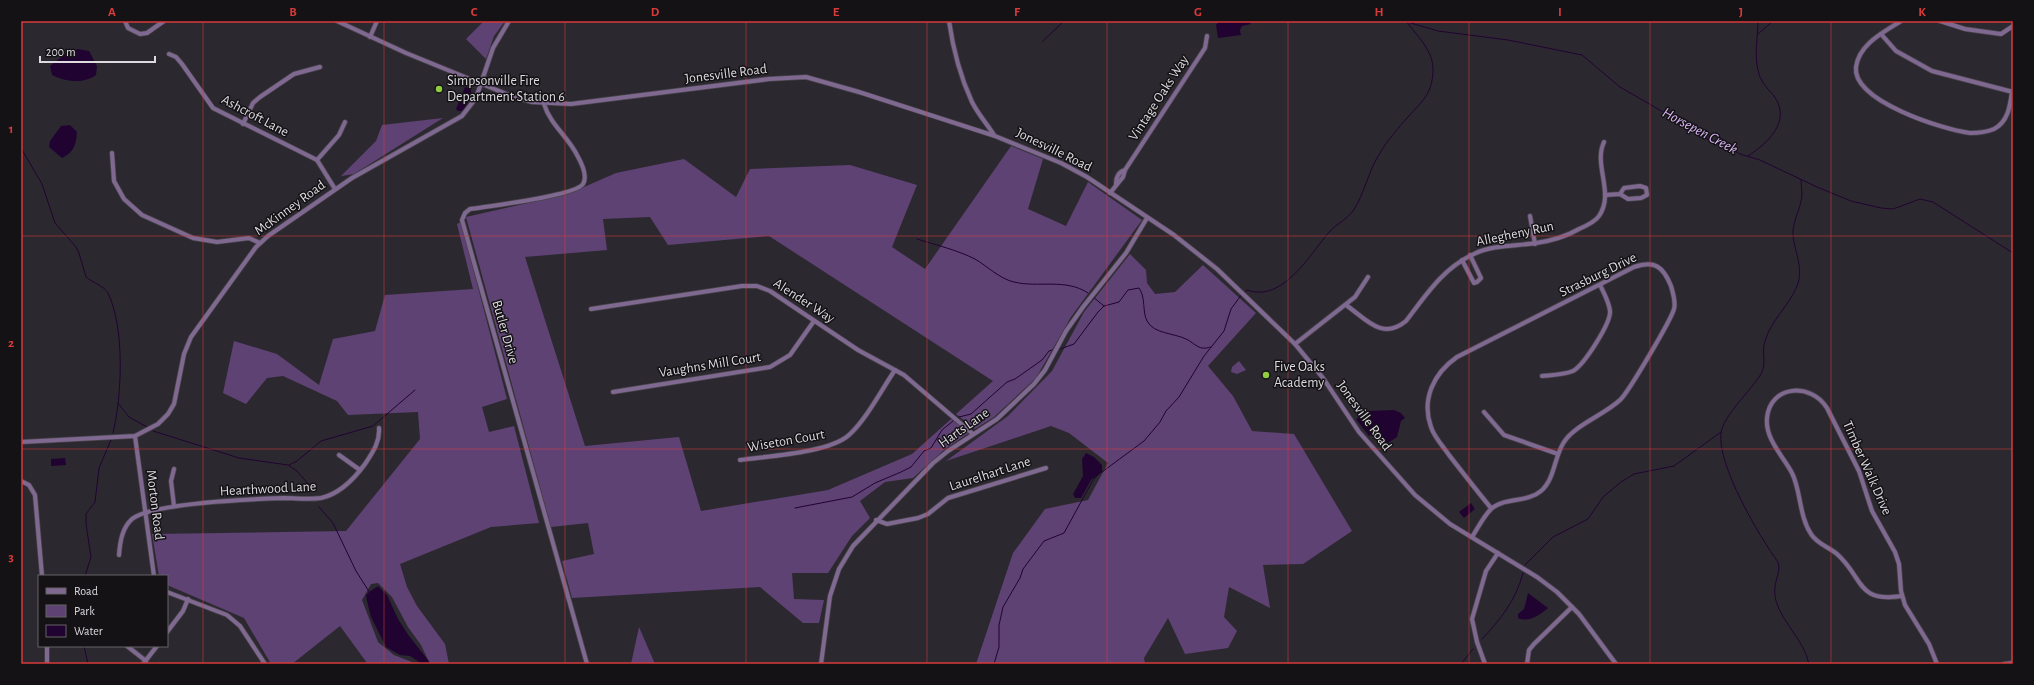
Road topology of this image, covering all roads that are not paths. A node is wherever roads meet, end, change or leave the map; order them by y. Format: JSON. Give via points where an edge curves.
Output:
{"nodes":[{"id":1,"x":125,"y":21,"type":"edge"},
{"id":2,"x":164,"y":21,"type":"edge"},
{"id":3,"x":337,"y":21,"type":"edge"},
{"id":4,"x":377,"y":21,"type":"edge"},
{"id":5,"x":509,"y":21,"type":"edge"},
{"id":6,"x":949,"y":21,"type":"edge"},
{"id":7,"x":1901,"y":21,"type":"edge"},
{"id":8,"x":1940,"y":21,"type":"edge"},
{"id":9,"x":2013,"y":26,"type":"edge"},
{"id":10,"x":1881,"y":34,"type":"junction"},
{"id":11,"x":1207,"y":36,"type":"dead end"},
{"id":12,"x":370,"y":37,"type":"junction"},
{"id":13,"x":169,"y":54,"type":"dead end"},
{"id":14,"x":320,"y":67,"type":"dead end"},
{"id":15,"x":482,"y":84,"type":"junction"},
{"id":16,"x":2012,"y":92,"type":"edge"},
{"id":17,"x":544,"y":104,"type":"junction"},
{"id":18,"x":345,"y":122,"type":"dead end"},
{"id":19,"x":243,"y":124,"type":"junction"},
{"id":20,"x":995,"y":136,"type":"junction"},
{"id":21,"x":1604,"y":142,"type":"dead end"},
{"id":22,"x":112,"y":153,"type":"dead end"},
{"id":23,"x":317,"y":160,"type":"junction"},
{"id":24,"x":335,"y":189,"type":"junction"},
{"id":25,"x":1110,"y":193,"type":"junction"},
{"id":26,"x":1620,"y":194,"type":"junction"},
{"id":27,"x":1605,"y":195,"type":"junction"},
{"id":28,"x":1530,"y":216,"type":"dead end"},
{"id":29,"x":1147,"y":218,"type":"junction"},
{"id":30,"x":260,"y":243,"type":"junction"},
{"id":31,"x":1536,"y":244,"type":"junction"},
{"id":32,"x":1470,"y":256,"type":"junction"},
{"id":33,"x":1462,"y":260,"type":"junction"},
{"id":34,"x":1368,"y":276,"type":"dead end"},
{"id":35,"x":1600,"y":285,"type":"junction"},
{"id":36,"x":1346,"y":305,"type":"junction"},
{"id":37,"x":591,"y":309,"type":"dead end"},
{"id":38,"x":814,"y":321,"type":"junction"},
{"id":39,"x":1295,"y":344,"type":"junction"},
{"id":40,"x":896,"y":370,"type":"junction"},
{"id":41,"x":1542,"y":376,"type":"dead end"},
{"id":42,"x":613,"y":392,"type":"dead end"},
{"id":43,"x":1484,"y":412,"type":"dead end"},
{"id":44,"x":379,"y":428,"type":"dead end"},
{"id":45,"x":973,"y":434,"type":"junction"},
{"id":46,"x":135,"y":436,"type":"junction"},
{"id":47,"x":21,"y":442,"type":"edge"},
{"id":48,"x":1558,"y":454,"type":"junction"},
{"id":49,"x":339,"y":455,"type":"dead end"},
{"id":50,"x":740,"y":460,"type":"dead end"},
{"id":51,"x":1046,"y":468,"type":"dead end"},
{"id":52,"x":174,"y":469,"type":"dead end"},
{"id":53,"x":360,"y":470,"type":"junction"},
{"id":54,"x":21,"y":481,"type":"edge"},
{"id":55,"x":174,"y":506,"type":"junction"},
{"id":56,"x":1492,"y":508,"type":"junction"},
{"id":57,"x":144,"y":513,"type":"junction"},
{"id":58,"x":876,"y":520,"type":"junction"},
{"id":59,"x":1472,"y":537,"type":"junction"},
{"id":60,"x":1498,"y":553,"type":"junction"},
{"id":61,"x":119,"y":555,"type":"dead end"},
{"id":62,"x":42,"y":575,"type":"edge"},
{"id":63,"x":154,"y":575,"type":"edge"},
{"id":64,"x":168,"y":592,"type":"edge"},
{"id":65,"x":1902,"y":596,"type":"junction"},
{"id":66,"x":188,"y":600,"type":"junction"},
{"id":67,"x":1572,"y":607,"type":"junction"},
{"id":68,"x":168,"y":631,"type":"edge"},
{"id":69,"x":47,"y":647,"type":"edge"},
{"id":70,"x":128,"y":647,"type":"edge"},
{"id":71,"x":156,"y":647,"type":"edge"},
{"id":72,"x":144,"y":662,"type":"edge"},
{"id":73,"x":2013,"y":663,"type":"edge"},
{"id":74,"x":47,"y":664,"type":"edge"},
{"id":75,"x":265,"y":664,"type":"edge"},
{"id":76,"x":587,"y":664,"type":"edge"},
{"id":77,"x":821,"y":664,"type":"edge"},
{"id":78,"x":1485,"y":664,"type":"edge"},
{"id":79,"x":1528,"y":664,"type":"edge"},
{"id":80,"x":1616,"y":664,"type":"edge"},
{"id":81,"x":1937,"y":664,"type":"edge"},
{"id":82,"x":2004,"y":664,"type":"edge"}],
"edges":[{"from":1,"to":2,"type":"street","via":[[128,28],[140,34],[147,33]]},
{"from":3,"to":12,"type":"street","name":"Jonesville Road"},
{"from":4,"to":12,"type":"street"},
{"from":5,"to":15,"type":"street","name":"McKinney Road","via":[[493,48]]},
{"from":6,"to":20,"type":"street","via":[[963,81],[972,102]]},
{"from":7,"to":10,"type":"street"},
{"from":8,"to":9,"type":"street","via":[[1964,29],[2001,34]]},
{"from":10,"to":16,"type":"street","via":[[1896,51],[1932,71]]},
{"from":10,"to":16,"type":"street","via":[[1870,42],[1858,59],[1856,68],[1859,82],[1873,97],[1906,114],[1970,132],[1984,132],[2003,121],[2008,112]]},
{"from":11,"to":25,"type":"street","name":"Vintage Oaks Way","via":[[1205,48],[1125,170],[1123,177]]},
{"from":12,"to":15,"type":"street","name":"Jonesville Road"},
{"from":13,"to":19,"type":"street","name":"Ashcroft Lane","via":[[182,64],[213,108]]},
{"from":14,"to":19,"type":"street","via":[[294,74],[260,96],[253,103]]},
{"from":15,"to":17,"type":"street","name":"Jonesville Road","via":[[518,99]]},
{"from":15,"to":24,"type":"street","name":"McKinney Road","via":[[472,105],[458,119]]},
{"from":17,"to":20,"type":"street","name":"Jonesville Road","via":[[571,104],[769,79],[806,77]]},
{"from":17,"to":76,"type":"street","name":"Butler Drive","via":[[550,119],[577,155],[584,177],[583,184],[574,190],[470,209],[462,220]]},
{"from":18,"to":23,"type":"street","via":[[339,136]]},
{"from":19,"to":23,"type":"street","name":"Ashcroft Lane"},
{"from":20,"to":25,"type":"street","name":"Jonesville Road","via":[[1061,163]]},
{"from":21,"to":27,"type":"street","name":"Allegheny Run","via":[[1600,150]]},
{"from":22,"to":30,"type":"street","via":[[114,181],[124,199],[142,215],[193,238],[217,242],[249,238]]},
{"from":23,"to":24,"type":"street"},
{"from":24,"to":30,"type":"street","name":"McKinney Road"},
{"from":25,"to":29,"type":"street","name":"Jonesville Road"},
{"from":26,"to":26,"type":"street","via":[[1628,199],[1647,195],[1646,188],[1640,186],[1624,188]]},
{"from":26,"to":27,"type":"street"},
{"from":27,"to":31,"type":"street","name":"Allegheny Run","via":[[1599,216],[1590,224]]},
{"from":28,"to":31,"type":"street"},
{"from":29,"to":39,"type":"street","name":"Jonesville Road","via":[[1197,252]]},
{"from":29,"to":45,"type":"street","name":"Harts Lane","via":[[1126,252],[1066,330],[1041,376],[1006,412]]},
{"from":30,"to":46,"type":"street","name":"McKinney Road","via":[[248,256],[188,342],[171,410],[158,424]]},
{"from":31,"to":32,"type":"street","name":"Allegheny Run","via":[[1490,249]]},
{"from":32,"to":33,"type":"street","name":"Allegheny Run"},
{"from":32,"to":33,"type":"street","via":[[1481,278],[1477,282],[1474,283],[1469,276]]},
{"from":33,"to":36,"type":"street","name":"Allegheny Run","via":[[1443,273],[1399,327],[1386,330],[1379,328]]},
{"from":34,"to":36,"type":"street"},
{"from":35,"to":41,"type":"street","via":[[1610,312],[1582,364],[1560,374]]},
{"from":35,"to":48,"type":"street","name":"Strasburg Drive","via":[[1644,264],[1655,265],[1666,275],[1672,291],[1674,310],[1622,399],[1608,411],[1570,434]]},
{"from":35,"to":56,"type":"street","name":"Strasburg Drive","via":[[1457,357],[1445,366],[1435,379],[1428,404],[1430,426],[1441,444]]},
{"from":36,"to":39,"type":"street"},
{"from":37,"to":38,"type":"street","name":"Alender Way","via":[[753,286],[770,291]]},
{"from":38,"to":40,"type":"street","name":"Alender Way","via":[[858,350]]},
{"from":38,"to":42,"type":"street","name":"Vaughns Mill Court","via":[[790,355],[770,367]]},
{"from":39,"to":59,"type":"street","name":"Jonesville Road","via":[[1323,378],[1359,432],[1402,482],[1436,514]]},
{"from":40,"to":45,"type":"street","name":"Alender Way"},
{"from":40,"to":50,"type":"street","name":"Wiseton Court","via":[[858,425],[840,442],[820,448]]},
{"from":43,"to":48,"type":"street","via":[[1504,435]]},
{"from":44,"to":53,"type":"street","name":"Hearthwood Lane","via":[[378,442]]},
{"from":45,"to":58,"type":"street","name":"Harts Lane","via":[[933,463]]},
{"from":46,"to":47,"type":"street","name":"McKinney Road"},
{"from":46,"to":57,"type":"street","name":"Morton Road"},
{"from":48,"to":56,"type":"street","name":"Strasburg Drive","via":[[1550,480],[1539,492]]},
{"from":49,"to":53,"type":"street"},
{"from":51,"to":58,"type":"street","name":"Laurelhart Lane","via":[[948,498],[928,514],[918,518],[887,524]]},
{"from":52,"to":55,"type":"street","via":[[171,481]]},
{"from":53,"to":55,"type":"street","name":"Hearthwood Lane","via":[[350,482],[320,498],[282,498]]},
{"from":54,"to":62,"type":"street","via":[[29,484],[35,495]]},
{"from":55,"to":57,"type":"street","name":"Hearthwood Lane"},
{"from":56,"to":59,"type":"street"},
{"from":57,"to":61,"type":"street","via":[[133,518],[126,527]]},
{"from":57,"to":63,"type":"street","name":"Morton Road"},
{"from":58,"to":77,"type":"street","name":"Harts Lane","via":[[853,546],[836,577],[828,608]]},
{"from":59,"to":60,"type":"street","name":"Jonesville Road"},
{"from":60,"to":67,"type":"street","name":"Jonesville Road","via":[[1550,587]]},
{"from":60,"to":78,"type":"street","via":[[1486,571],[1472,619]]},
{"from":64,"to":66,"type":"street"},
{"from":65,"to":65,"type":"street","name":"Timber Walk Drive","via":[[1899,564],[1895,552],[1872,511],[1859,471],[1827,408],[1821,399],[1809,392],[1794,390],[1783,394],[1770,408],[1767,418],[1768,432],[1792,474],[1811,534],[1836,553],[1869,594],[1888,598]]},
{"from":65,"to":81,"type":"street","name":"Timber Walk Drive","via":[[1907,611],[1929,644]]},
{"from":66,"to":68,"type":"street"},
{"from":66,"to":75,"type":"street","via":[[219,610],[232,619]]},
{"from":67,"to":79,"type":"street","via":[[1529,650]]},
{"from":67,"to":80,"type":"street","name":"Jonesville Road"},
{"from":69,"to":74,"type":"street"},
{"from":70,"to":72,"type":"street"},
{"from":71,"to":72,"type":"street"},
{"from":73,"to":82,"type":"street"}]}
